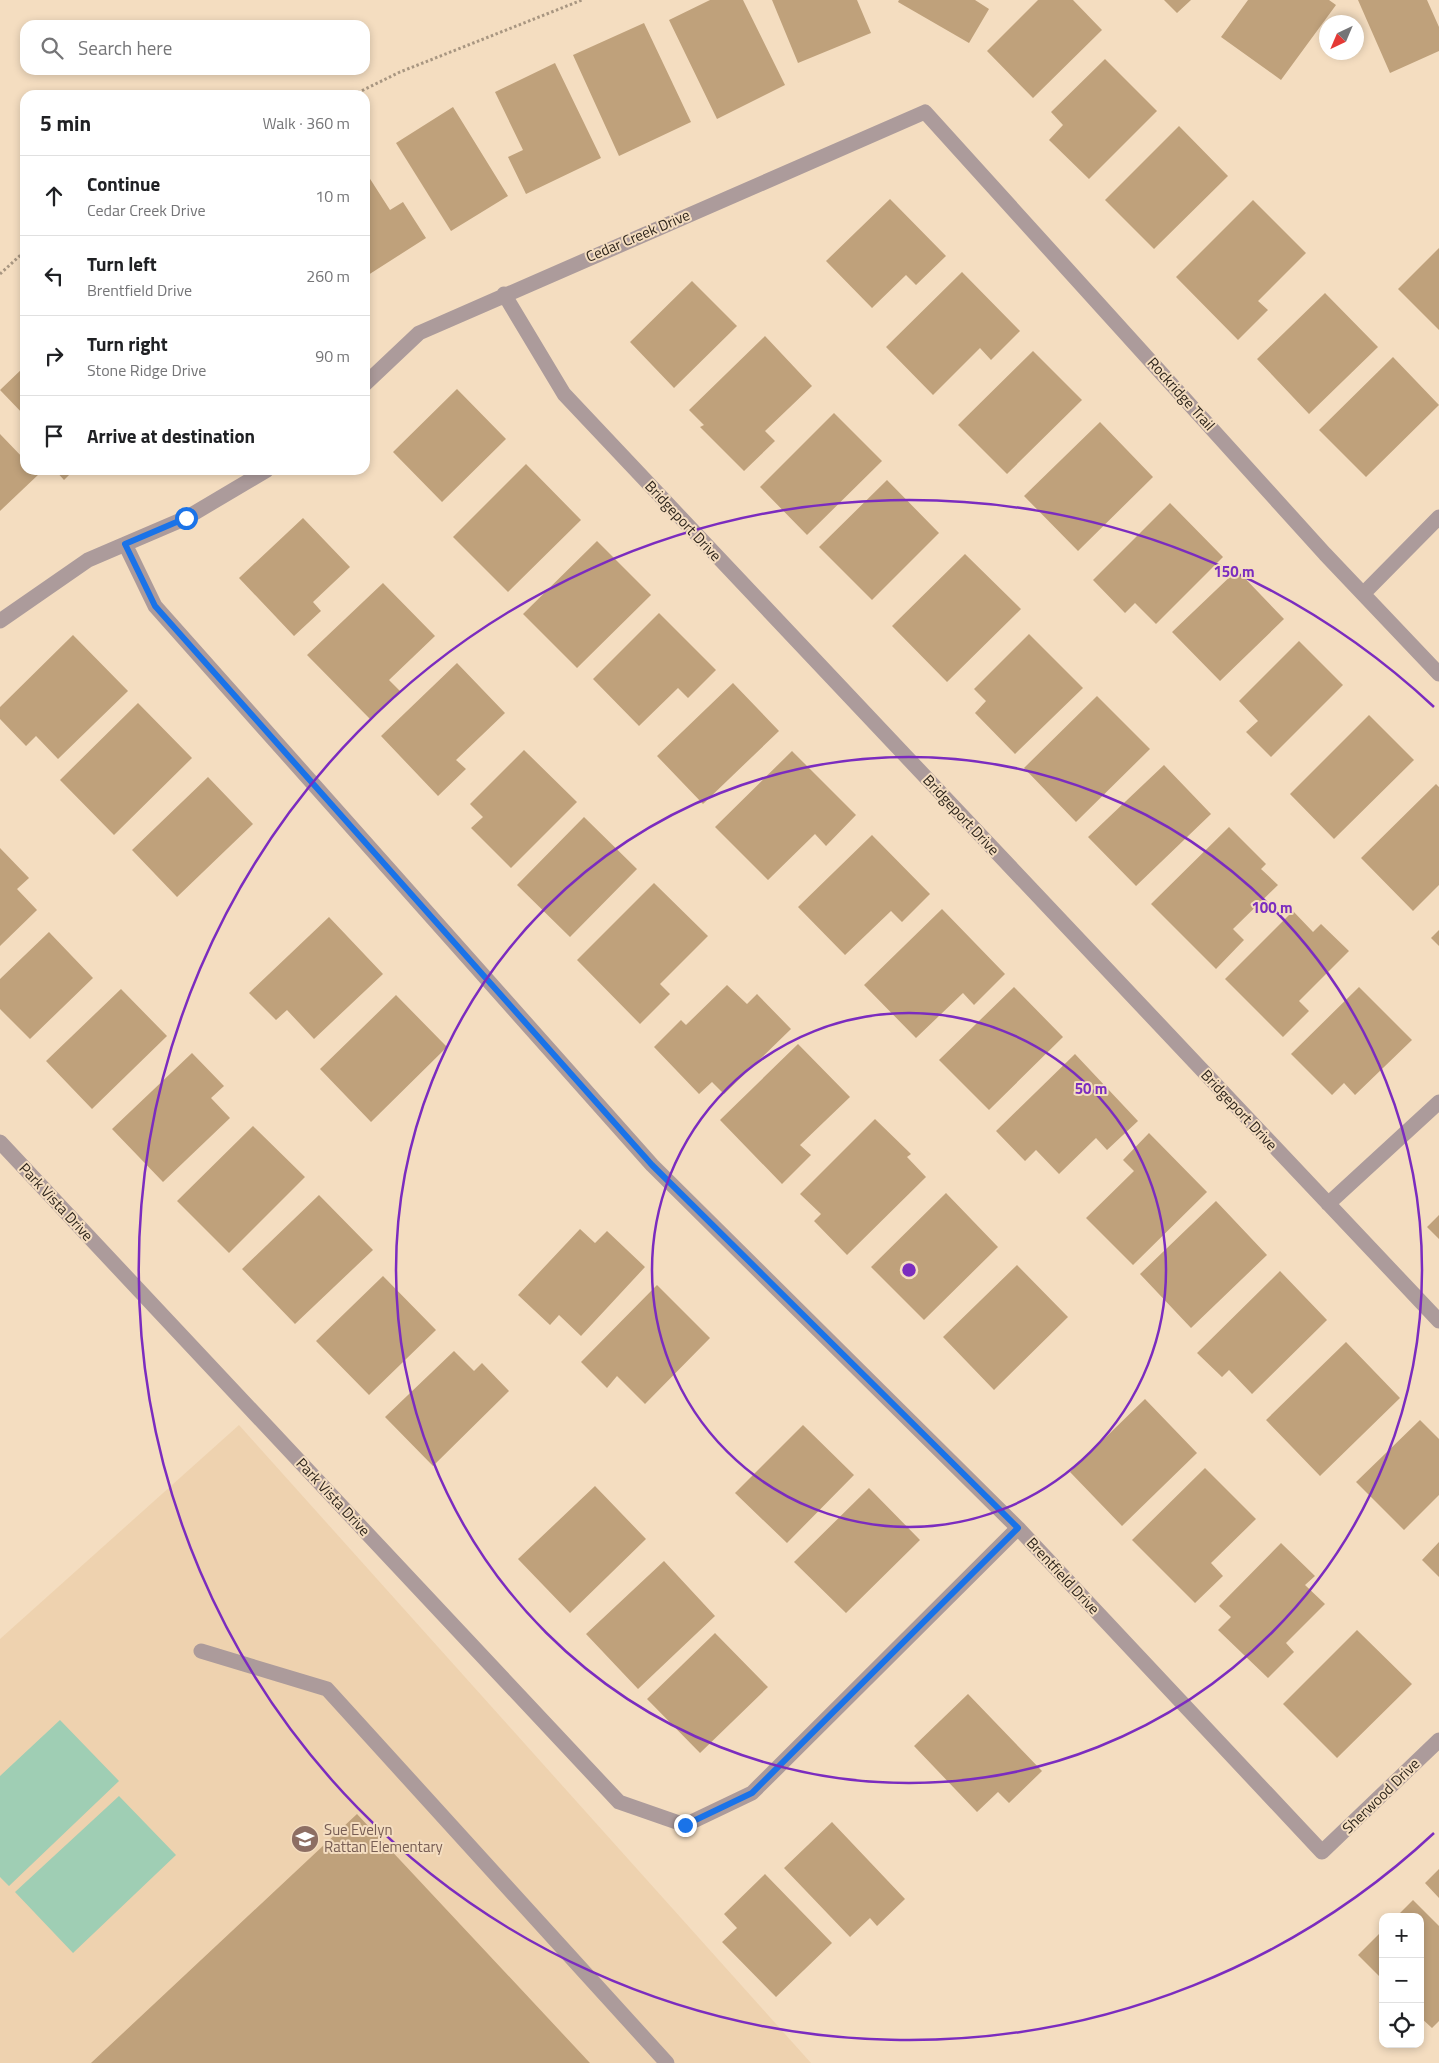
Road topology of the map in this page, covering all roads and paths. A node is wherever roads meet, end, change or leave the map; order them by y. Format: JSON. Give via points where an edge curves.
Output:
{"nodes":[{"id":1,"x":582,"y":0,"type":"edge"},
{"id":2,"x":363,"y":90,"type":"edge"},
{"id":3,"x":925,"y":112,"type":"joint"},
{"id":4,"x":20,"y":255,"type":"edge"},
{"id":5,"x":0,"y":274,"type":"edge"},
{"id":6,"x":504,"y":294,"type":"junction"},
{"id":7,"x":370,"y":379,"type":"edge"},
{"id":8,"x":259,"y":475,"type":"edge"},
{"id":9,"x":1439,"y":517,"type":"edge"},
{"id":10,"x":125,"y":544,"type":"junction"},
{"id":11,"x":1364,"y":593,"type":"junction"},
{"id":12,"x":0,"y":621,"type":"edge"},
{"id":13,"x":1439,"y":674,"type":"edge"},
{"id":14,"x":1439,"y":1102,"type":"edge"},
{"id":15,"x":0,"y":1142,"type":"edge"},
{"id":16,"x":1328,"y":1204,"type":"junction"},
{"id":17,"x":1439,"y":1321,"type":"edge"},
{"id":18,"x":1018,"y":1528,"type":"junction"},
{"id":19,"x":201,"y":1651,"type":"dead end"},
{"id":20,"x":1439,"y":1740,"type":"edge"},
{"id":21,"x":1322,"y":1852,"type":"joint"},
{"id":22,"x":667,"y":2063,"type":"edge"}],
"edges":[{"from":1,"to":2,"type":"path","via":[[400,72]]},
{"from":3,"to":6,"type":"street","name":"Cedar Creek Drive"},
{"from":3,"to":11,"type":"street","name":"Rockridge Trail","via":[[1325,554]]},
{"from":4,"to":5,"type":"path"},
{"from":6,"to":7,"type":"street","name":"Cedar Creek Drive","via":[[419,333]]},
{"from":6,"to":16,"type":"street","name":"Bridgeport Drive","via":[[564,394]]},
{"from":8,"to":10,"type":"street","via":[[186,518]]},
{"from":9,"to":11,"type":"street"},
{"from":10,"to":12,"type":"street","via":[[88,560]]},
{"from":10,"to":18,"type":"street","name":"Brentfield Drive","via":[[155,606],[652,1165]]},
{"from":11,"to":13,"type":"street","name":"Rockridge Trail"},
{"from":14,"to":16,"type":"street"},
{"from":15,"to":18,"type":"street","name":"Park Vista Drive","via":[[619,1802],[685,1825],[752,1793]]},
{"from":16,"to":17,"type":"street","name":"Bridgeport Drive"},
{"from":18,"to":21,"type":"street","name":"Brentfield Drive"},
{"from":19,"to":22,"type":"street","via":[[327,1689]]},
{"from":20,"to":21,"type":"street","name":"Sherwood Drive"}]}
